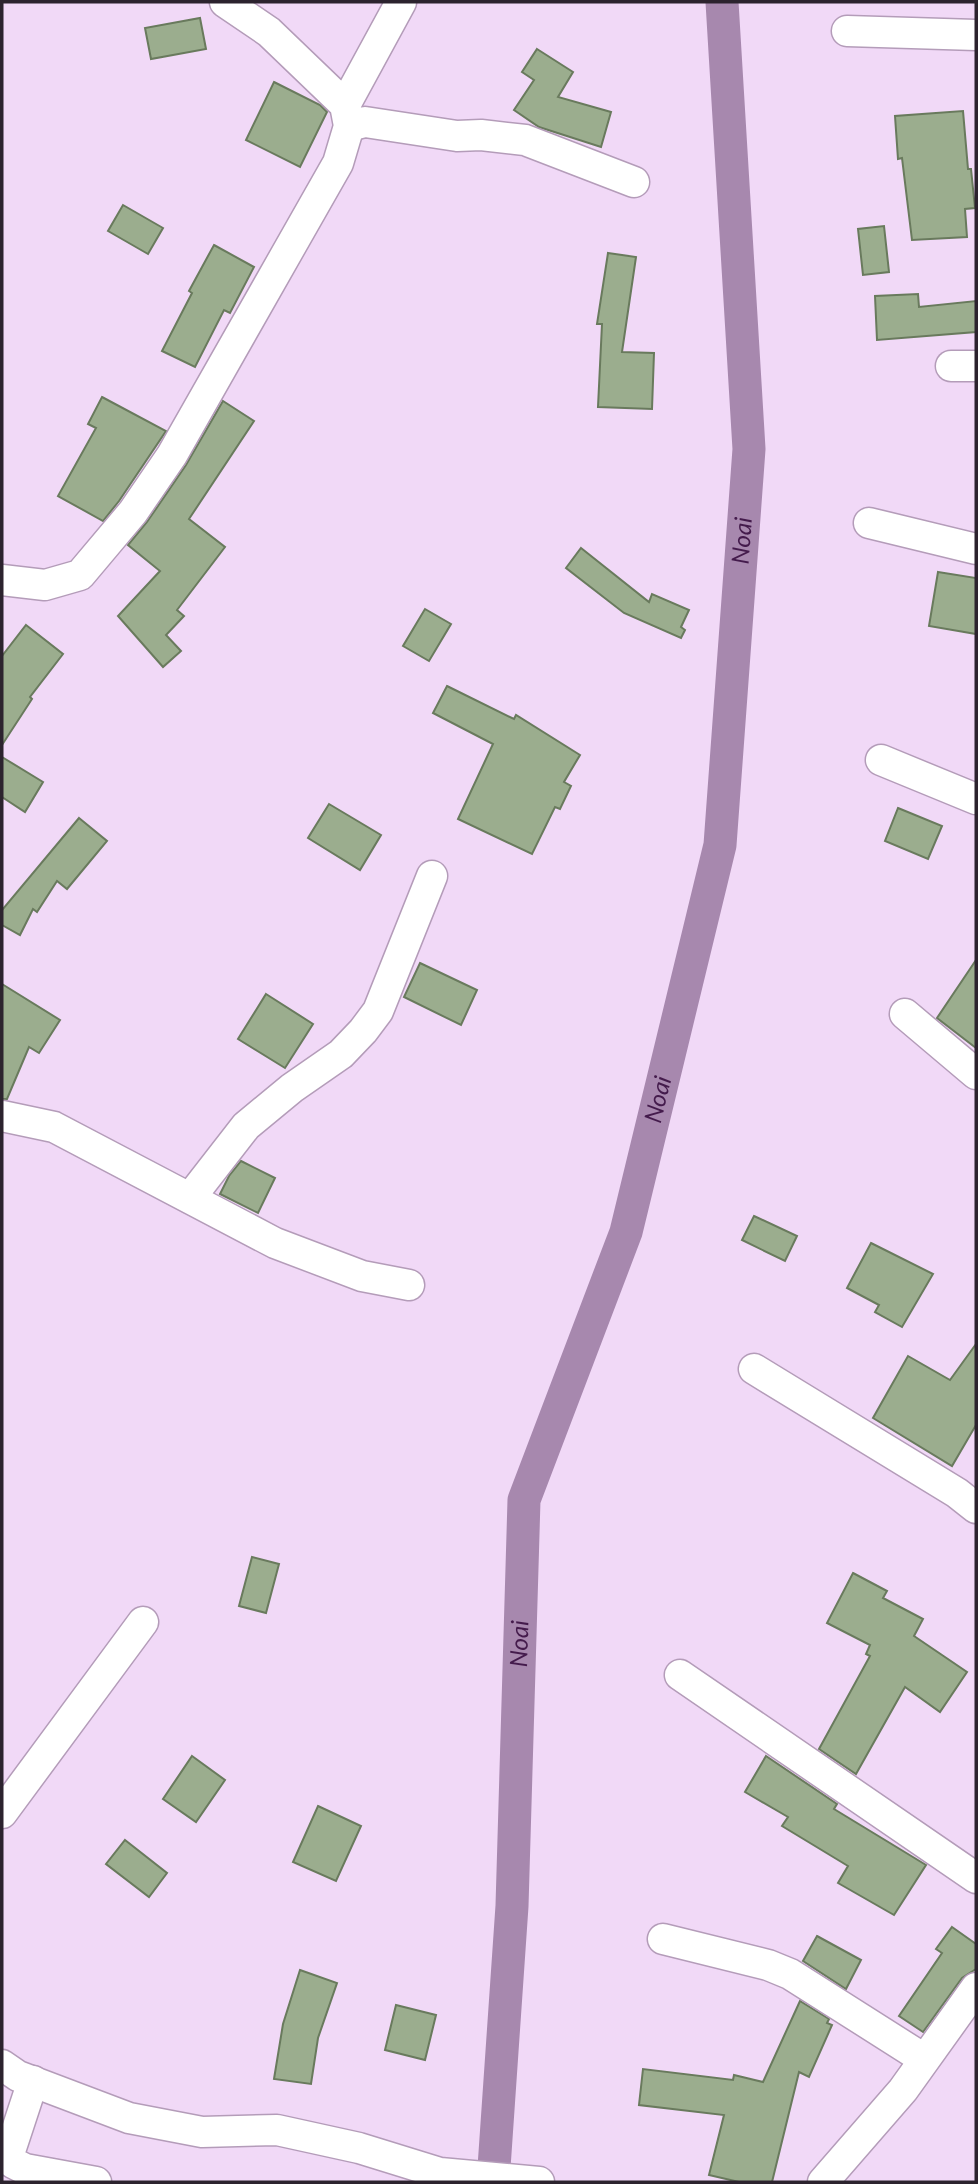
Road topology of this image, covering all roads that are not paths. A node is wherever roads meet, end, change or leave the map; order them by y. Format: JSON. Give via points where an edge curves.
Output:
{"nodes":[{"id":1,"x":225,"y":2,"type":"edge"},
{"id":2,"x":401,"y":2,"type":"edge"},
{"id":3,"x":848,"y":31,"type":"dead end"},
{"id":4,"x":976,"y":35,"type":"edge"},
{"id":5,"x":347,"y":116,"type":"junction"},
{"id":6,"x":634,"y":182,"type":"dead end"},
{"id":7,"x":869,"y":523,"type":"dead end"},
{"id":8,"x":976,"y":549,"type":"edge"},
{"id":9,"x":2,"y":580,"type":"edge"},
{"id":10,"x":881,"y":760,"type":"dead end"},
{"id":11,"x":976,"y":799,"type":"edge"},
{"id":12,"x":432,"y":876,"type":"dead end"},
{"id":13,"x":905,"y":1014,"type":"dead end"},
{"id":14,"x":976,"y":1074,"type":"edge"},
{"id":15,"x":2,"y":1116,"type":"edge"},
{"id":16,"x":190,"y":1198,"type":"junction"},
{"id":17,"x":409,"y":1285,"type":"dead end"},
{"id":18,"x":754,"y":1369,"type":"dead end"},
{"id":19,"x":976,"y":1508,"type":"edge"},
{"id":20,"x":143,"y":1622,"type":"dead end"},
{"id":21,"x":680,"y":1675,"type":"dead end"},
{"id":22,"x":2,"y":1812,"type":"edge"},
{"id":23,"x":976,"y":1878,"type":"edge"},
{"id":24,"x":663,"y":1939,"type":"dead end"},
{"id":25,"x":976,"y":1988,"type":"edge"},
{"id":26,"x":924,"y":2059,"type":"junction"},
{"id":27,"x":2,"y":2066,"type":"edge"},
{"id":28,"x":33,"y":2081,"type":"junction"},
{"id":29,"x":96,"y":2182,"type":"edge"},
{"id":30,"x":539,"y":2182,"type":"edge"},
{"id":31,"x":822,"y":2182,"type":"edge"}],
"edges":[{"from":1,"to":5,"type":"street","via":[[269,32]]},
{"from":2,"to":5,"type":"street"},
{"from":3,"to":4,"type":"street"},
{"from":5,"to":6,"type":"street","via":[[457,136],[525,140]]},
{"from":5,"to":9,"type":"street","via":[[338,163],[172,454],[133,512],[80,575],[45,585]]},
{"from":7,"to":8,"type":"street"},
{"from":10,"to":11,"type":"street"},
{"from":12,"to":16,"type":"street","via":[[378,1011],[341,1054],[246,1126]]},
{"from":13,"to":14,"type":"street"},
{"from":15,"to":16,"type":"street","via":[[54,1127]]},
{"from":16,"to":17,"type":"street","via":[[275,1243],[362,1276]]},
{"from":18,"to":19,"type":"street"},
{"from":20,"to":22,"type":"street"},
{"from":21,"to":23,"type":"street"},
{"from":24,"to":26,"type":"street","via":[[790,1974]]},
{"from":25,"to":26,"type":"street"},
{"from":26,"to":31,"type":"street"},
{"from":27,"to":28,"type":"street"},
{"from":28,"to":29,"type":"street","via":[[9,2154],[13,2164]]},
{"from":28,"to":30,"type":"street","via":[[129,2118],[202,2132],[277,2130],[359,2148],[440,2173]]}]}
